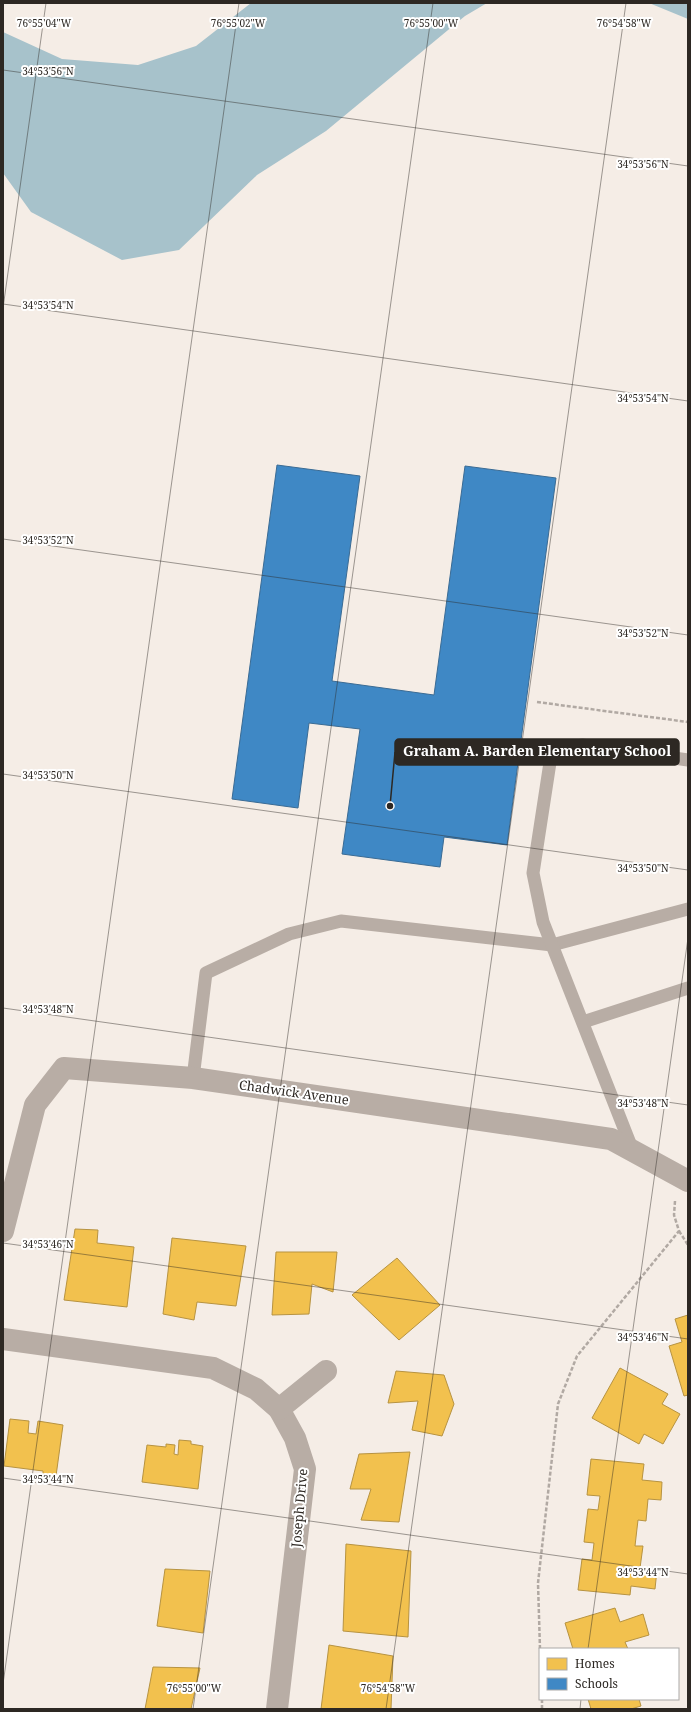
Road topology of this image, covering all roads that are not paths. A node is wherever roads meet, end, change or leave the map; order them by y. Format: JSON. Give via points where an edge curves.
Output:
{"nodes":[{"id":1,"x":688,"y":760,"type":"edge"},
{"id":2,"x":688,"y":909,"type":"edge"},
{"id":3,"x":552,"y":945,"type":"junction"},
{"id":4,"x":688,"y":988,"type":"edge"},
{"id":5,"x":583,"y":1022,"type":"junction"},
{"id":6,"x":193,"y":1078,"type":"junction"},
{"id":7,"x":634,"y":1151,"type":"junction"},
{"id":8,"x":682,"y":1189,"type":"edge"},
{"id":9,"x":3,"y":1231,"type":"edge"},
{"id":10,"x":3,"y":1339,"type":"edge"},
{"id":11,"x":326,"y":1371,"type":"dead end"},
{"id":12,"x":279,"y":1409,"type":"junction"},
{"id":13,"x":277,"y":1709,"type":"edge"}],
"edges":[{"from":1,"to":3,"type":"lane","via":[[582,745],[550,756],[533,873],[543,922]]},
{"from":2,"to":3,"type":"lane"},
{"from":3,"to":5,"type":"lane"},
{"from":3,"to":6,"type":"lane","via":[[341,921],[289,934],[206,973]]},
{"from":4,"to":5,"type":"lane"},
{"from":5,"to":7,"type":"lane"},
{"from":6,"to":7,"type":"street","name":"Chadwick Avenue","via":[[611,1138]]},
{"from":6,"to":9,"type":"street","name":"Chadwick Avenue","via":[[64,1068],[35,1105]]},
{"from":7,"to":8,"type":"street","name":"Chadwick Avenue"},
{"from":10,"to":12,"type":"street","name":"Joseph Drive","via":[[213,1368],[256,1389]]},
{"from":11,"to":12,"type":"street"},
{"from":12,"to":13,"type":"street","name":"Joseph Drive","via":[[295,1438],[305,1469]]}]}
